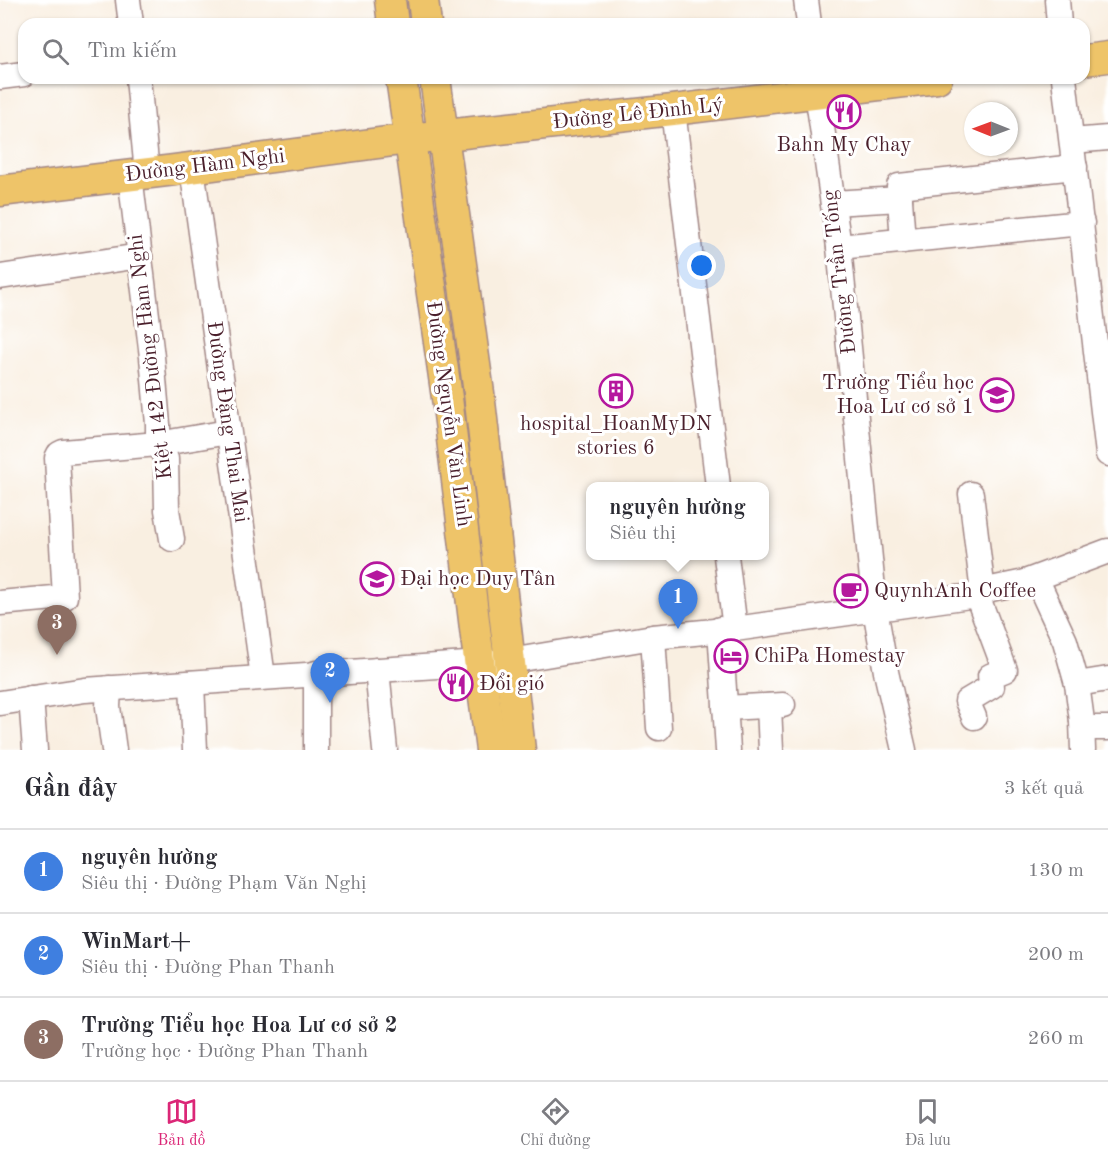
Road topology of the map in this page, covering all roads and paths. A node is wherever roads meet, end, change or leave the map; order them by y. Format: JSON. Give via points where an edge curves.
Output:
{"nodes":[{"id":1,"x":128,"y":0,"type":"edge"},
{"id":2,"x":390,"y":0,"type":"edge"},
{"id":3,"x":423,"y":0,"type":"edge"},
{"id":4,"x":806,"y":0,"type":"edge"},
{"id":5,"x":1057,"y":0,"type":"edge"},
{"id":6,"x":130,"y":18,"type":"edge"},
{"id":7,"x":392,"y":18,"type":"edge"},
{"id":8,"x":425,"y":18,"type":"edge"},
{"id":9,"x":808,"y":18,"type":"edge"},
{"id":10,"x":1058,"y":18,"type":"edge"},
{"id":11,"x":1108,"y":57,"type":"edge"},
{"id":12,"x":1090,"y":59,"type":"edge"},
{"id":13,"x":18,"y":75,"type":"edge"},
{"id":14,"x":0,"y":77,"type":"edge"},
{"id":15,"x":138,"y":84,"type":"edge"},
{"id":16,"x":402,"y":84,"type":"edge"},
{"id":17,"x":436,"y":84,"type":"edge"},
{"id":18,"x":833,"y":84,"type":"edge"},
{"id":19,"x":1065,"y":84,"type":"edge"},
{"id":20,"x":816,"y":85,"type":"edge"},
{"id":21,"x":673,"y":110,"type":"junction"},
{"id":22,"x":443,"y":135,"type":"junction"},
{"id":23,"x":1108,"y":138,"type":"edge"},
{"id":24,"x":409,"y":139,"type":"junction"},
{"id":25,"x":1072,"y":141,"type":"junction"},
{"id":26,"x":1075,"y":167,"type":"junction"},
{"id":27,"x":192,"y":168,"type":"junction"},
{"id":28,"x":139,"y":174,"type":"junction"},
{"id":29,"x":0,"y":191,"type":"edge"},
{"id":30,"x":900,"y":199,"type":"junction"},
{"id":31,"x":833,"y":203,"type":"junction"},
{"id":32,"x":1082,"y":223,"type":"junction"},
{"id":33,"x":903,"y":241,"type":"junction"},
{"id":34,"x":839,"y":247,"type":"junction"},
{"id":35,"x":140,"y":256,"type":"junction"},
{"id":36,"x":0,"y":277,"type":"edge"},
{"id":37,"x":228,"y":432,"type":"junction"},
{"id":38,"x":158,"y":444,"type":"junction"},
{"id":39,"x":1108,"y":454,"type":"edge"},
{"id":40,"x":718,"y":482,"type":"edge"},
{"id":41,"x":971,"y":494,"type":"dead end"},
{"id":42,"x":172,"y":538,"type":"dead end"},
{"id":43,"x":1108,"y":551,"type":"edge"},
{"id":44,"x":726,"y":560,"type":"edge"},
{"id":45,"x":1026,"y":582,"type":"junction"},
{"id":46,"x":980,"y":594,"type":"junction"},
{"id":47,"x":0,"y":603,"type":"edge"},
{"id":48,"x":875,"y":609,"type":"junction"},
{"id":49,"x":727,"y":629,"type":"junction"},
{"id":50,"x":653,"y":637,"type":"junction"},
{"id":51,"x":510,"y":661,"type":"junction"},
{"id":52,"x":479,"y":664,"type":"junction"},
{"id":53,"x":377,"y":670,"type":"junction"},
{"id":54,"x":316,"y":673,"type":"junction"},
{"id":55,"x":262,"y":677,"type":"junction"},
{"id":56,"x":1108,"y":679,"type":"edge"},
{"id":57,"x":192,"y":683,"type":"junction"},
{"id":58,"x":1077,"y":684,"type":"junction"},
{"id":59,"x":109,"y":688,"type":"junction"},
{"id":60,"x":31,"y":698,"type":"junction"},
{"id":61,"x":0,"y":703,"type":"edge"},
{"id":62,"x":725,"y":708,"type":"junction"},
{"id":63,"x":974,"y":717,"type":"dead end"},
{"id":64,"x":1082,"y":721,"type":"junction"},
{"id":65,"x":659,"y":728,"type":"dead end"},
{"id":66,"x":1108,"y":728,"type":"edge"},
{"id":67,"x":35,"y":750,"type":"edge"},
{"id":68,"x":114,"y":750,"type":"edge"},
{"id":69,"x":195,"y":750,"type":"edge"},
{"id":70,"x":316,"y":750,"type":"edge"},
{"id":71,"x":385,"y":750,"type":"edge"},
{"id":72,"x":491,"y":750,"type":"edge"},
{"id":73,"x":520,"y":750,"type":"edge"},
{"id":74,"x":728,"y":750,"type":"edge"},
{"id":75,"x":771,"y":750,"type":"edge"},
{"id":76,"x":903,"y":750,"type":"edge"},
{"id":77,"x":1083,"y":750,"type":"edge"}],
"edges":[{"from":1,"to":6,"type":"street"},
{"from":2,"to":7,"type":"main road"},
{"from":3,"to":8,"type":"main road"},
{"from":4,"to":9,"type":"street"},
{"from":5,"to":10,"type":"street"},
{"from":11,"to":12,"type":"main road"},
{"from":13,"to":14,"type":"street"},
{"from":15,"to":28,"type":"street"},
{"from":16,"to":24,"type":"main road","name":"Đường Nguyễn Văn Linh"},
{"from":17,"to":22,"type":"main road","name":"Đường Nguyễn Văn Linh"},
{"from":18,"to":20,"type":"main road","name":"Đường Lê Đình Lý"},
{"from":19,"to":25,"type":"street"},
{"from":20,"to":21,"type":"main road","name":"Đường Lê Đình Lý"},
{"from":20,"to":31,"type":"street","name":"Đường Trần Tống"},
{"from":21,"to":22,"type":"main road","name":"Đường Lê Đình Lý"},
{"from":21,"to":40,"type":"street"},
{"from":22,"to":24,"type":"main road","name":"Đường Lê Đình Lý"},
{"from":22,"to":51,"type":"main road","name":"Đường Nguyễn Văn Linh"},
{"from":23,"to":25,"type":"street"},
{"from":24,"to":27,"type":"main road","name":"Đường Hàm Nghi"},
{"from":24,"to":52,"type":"main road","name":"Đường Nguyễn Văn Linh","via":[[447,398]]},
{"from":25,"to":26,"type":"street"},
{"from":26,"to":30,"type":"street","via":[[899,186]]},
{"from":26,"to":32,"type":"street"},
{"from":27,"to":28,"type":"main road","name":"Đường Hàm Nghi"},
{"from":27,"to":37,"type":"street","name":"Đường Đặng Thai Mai"},
{"from":28,"to":29,"type":"main road","name":"Đường Hàm Nghi"},
{"from":28,"to":35,"type":"street","name":"Kiệt 142 Đường Hàm Nghi"},
{"from":30,"to":31,"type":"street"},
{"from":30,"to":33,"type":"street"},
{"from":31,"to":34,"type":"street","name":"Đường Trần Tống"},
{"from":32,"to":33,"type":"street"},
{"from":32,"to":39,"type":"street"},
{"from":33,"to":34,"type":"street"},
{"from":34,"to":48,"type":"street","name":"Đường Trần Tống"},
{"from":35,"to":36,"type":"street"},
{"from":35,"to":38,"type":"street","name":"Kiệt 142 Đường Hàm Nghi"},
{"from":37,"to":38,"type":"street"},
{"from":37,"to":55,"type":"street","name":"Đường Đặng Thai Mai"},
{"from":38,"to":42,"type":"street","name":"Kiệt 142 Đường Hàm Nghi","via":[[166,459]]},
{"from":38,"to":47,"type":"street","via":[[59,454],[65,597]]},
{"from":41,"to":46,"type":"street"},
{"from":43,"to":45,"type":"street"},
{"from":44,"to":49,"type":"street"},
{"from":45,"to":46,"type":"street"},
{"from":45,"to":58,"type":"street","via":[[1041,589],[1065,641]]},
{"from":46,"to":48,"type":"street"},
{"from":46,"to":63,"type":"street","via":[[1005,670],[990,676],[992,686],[968,700]]},
{"from":48,"to":49,"type":"street"},
{"from":48,"to":76,"type":"street","name":"Đường Trần Tống"},
{"from":49,"to":50,"type":"street"},
{"from":49,"to":62,"type":"street"},
{"from":50,"to":51,"type":"street"},
{"from":50,"to":65,"type":"street"},
{"from":51,"to":52,"type":"street"},
{"from":51,"to":73,"type":"main road","name":"Đường Nguyễn Văn Linh"},
{"from":52,"to":53,"type":"street"},
{"from":52,"to":72,"type":"main road","name":"Đường Nguyễn Văn Linh"},
{"from":53,"to":54,"type":"street"},
{"from":53,"to":71,"type":"street"},
{"from":54,"to":55,"type":"street"},
{"from":54,"to":70,"type":"street"},
{"from":55,"to":57,"type":"street"},
{"from":56,"to":58,"type":"street"},
{"from":57,"to":59,"type":"street"},
{"from":57,"to":69,"type":"street"},
{"from":58,"to":64,"type":"street"},
{"from":59,"to":60,"type":"street"},
{"from":59,"to":68,"type":"street"},
{"from":60,"to":61,"type":"street"},
{"from":60,"to":67,"type":"street"},
{"from":62,"to":74,"type":"street"},
{"from":62,"to":75,"type":"street","via":[[776,705]]},
{"from":64,"to":66,"type":"street","via":[[1088,728]]},
{"from":64,"to":77,"type":"street"}]}
